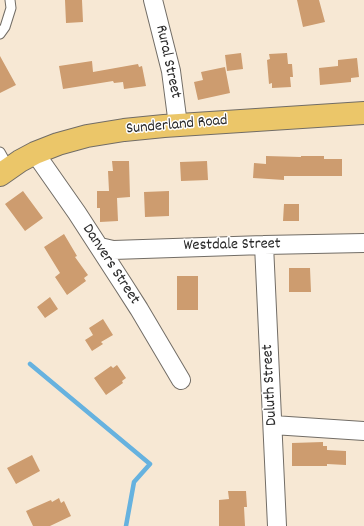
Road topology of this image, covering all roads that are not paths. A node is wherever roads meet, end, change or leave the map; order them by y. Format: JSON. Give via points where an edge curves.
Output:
{"nodes":[{"id":1,"x":10,"y":0,"type":"edge"},
{"id":2,"x":153,"y":0,"type":"edge"},
{"id":3,"x":0,"y":34,"type":"edge"},
{"id":4,"x":364,"y":113,"type":"edge"},
{"id":5,"x":178,"y":125,"type":"junction"},
{"id":6,"x":35,"y":153,"type":"junction"},
{"id":7,"x":3,"y":165,"type":"edge"},
{"id":8,"x":364,"y":243,"type":"edge"},
{"id":9,"x":264,"y":245,"type":"junction"},
{"id":10,"x":100,"y":247,"type":"junction"},
{"id":11,"x":180,"y":380,"type":"dead end"},
{"id":12,"x":273,"y":425,"type":"junction"},
{"id":13,"x":364,"y":431,"type":"edge"},
{"id":14,"x":277,"y":526,"type":"edge"}],
"edges":[{"from":1,"to":3,"type":"lane","via":[[11,8],[5,28]]},
{"from":2,"to":5,"type":"street","name":"Rural Street","via":[[171,71]]},
{"from":4,"to":5,"type":"main road","name":"Sunderland Road"},
{"from":5,"to":6,"type":"main road","name":"Sunderland Road","via":[[87,136]]},
{"from":6,"to":7,"type":"main road","name":"Sunderland Road","via":[[20,161]]},
{"from":6,"to":10,"type":"street","name":"Danvers Street"},
{"from":8,"to":9,"type":"street","name":"Westdale Street"},
{"from":9,"to":10,"type":"street","name":"Westdale Street","via":[[113,250]]},
{"from":9,"to":12,"type":"street","name":"Duluth Street"},
{"from":10,"to":11,"type":"street","name":"Danvers Street"},
{"from":12,"to":13,"type":"street"},
{"from":12,"to":14,"type":"street","name":"Duluth Street"}]}
